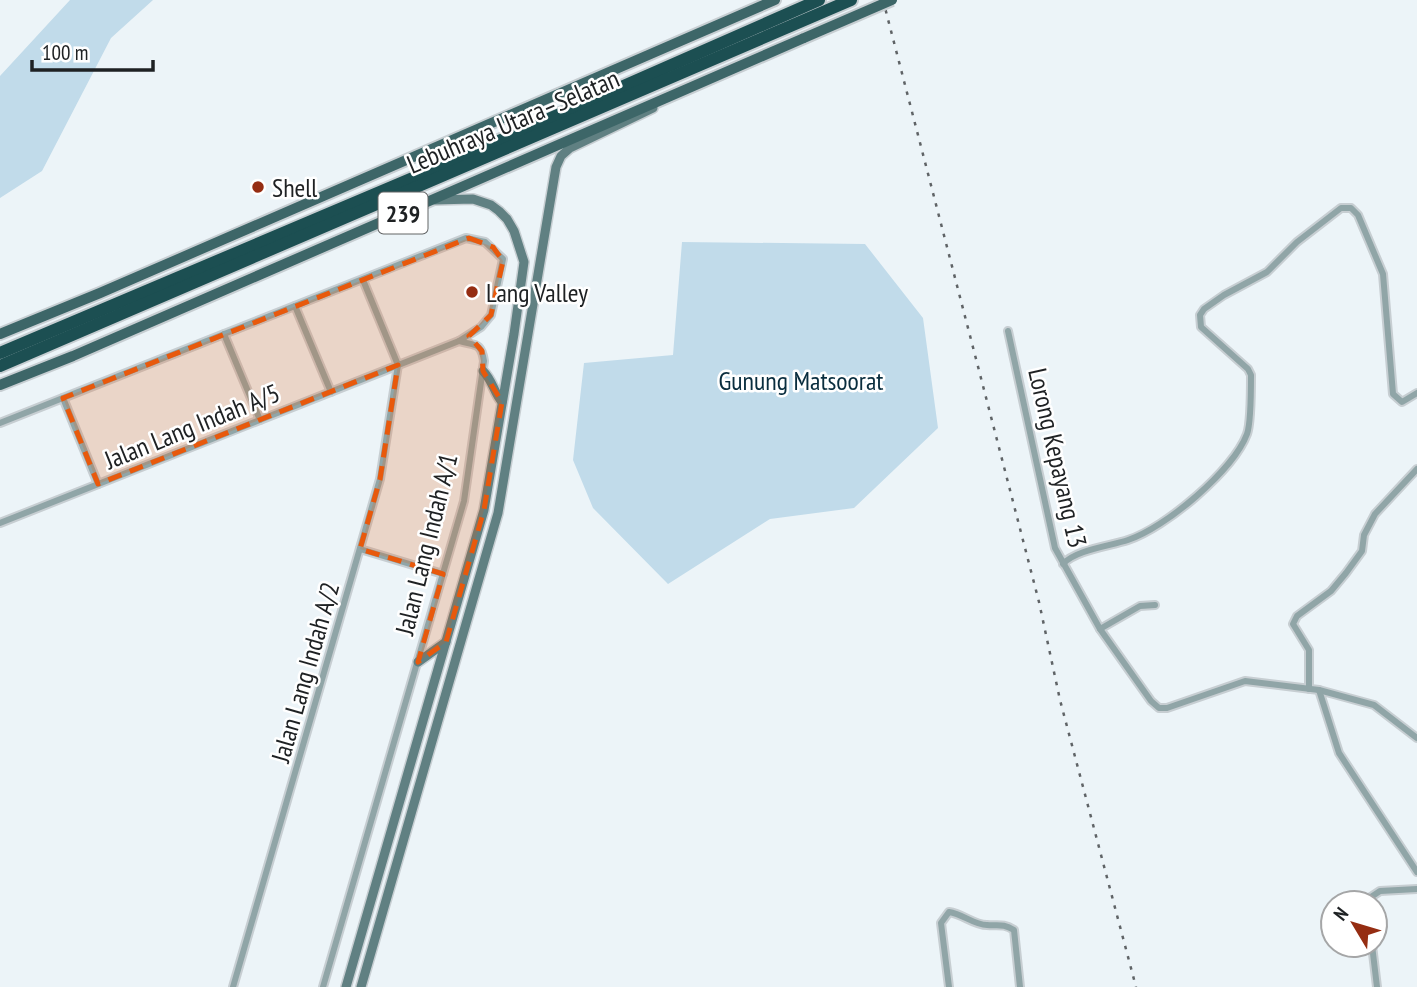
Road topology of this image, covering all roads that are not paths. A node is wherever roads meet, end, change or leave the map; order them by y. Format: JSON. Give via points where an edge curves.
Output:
{"nodes":[{"id":1,"x":775,"y":0,"type":"edge"},
{"id":2,"x":818,"y":0,"type":"edge"},
{"id":3,"x":851,"y":0,"type":"edge"},
{"id":4,"x":892,"y":0,"type":"edge"},
{"id":5,"x":797,"y":16,"type":"junction"},
{"id":6,"x":672,"y":95,"type":"junction"},
{"id":7,"x":432,"y":200,"type":"junction"},
{"id":8,"x":363,"y":279,"type":"junction"},
{"id":9,"x":295,"y":306,"type":"junction"},
{"id":10,"x":1008,"y":331,"type":"dead end"},
{"id":11,"x":0,"y":334,"type":"edge"},
{"id":12,"x":224,"y":334,"type":"junction"},
{"id":13,"x":459,"y":341,"type":"junction"},
{"id":14,"x":0,"y":353,"type":"edge"},
{"id":15,"x":398,"y":365,"type":"junction"},
{"id":16,"x":0,"y":366,"type":"edge"},
{"id":17,"x":484,"y":371,"type":"junction"},
{"id":18,"x":0,"y":385,"type":"edge"},
{"id":19,"x":331,"y":392,"type":"junction"},
{"id":20,"x":1417,"y":393,"type":"edge"},
{"id":21,"x":63,"y":398,"type":"junction"},
{"id":22,"x":502,"y":402,"type":"junction"},
{"id":23,"x":260,"y":420,"type":"junction"},
{"id":24,"x":0,"y":423,"type":"edge"},
{"id":25,"x":1417,"y":469,"type":"edge"},
{"id":26,"x":99,"y":484,"type":"junction"},
{"id":27,"x":0,"y":523,"type":"edge"},
{"id":28,"x":360,"y":550,"type":"junction"},
{"id":29,"x":1063,"y":564,"type":"junction"},
{"id":30,"x":443,"y":574,"type":"junction"},
{"id":31,"x":1155,"y":605,"type":"dead end"},
{"id":32,"x":1100,"y":629,"type":"junction"},
{"id":33,"x":446,"y":642,"type":"junction"},
{"id":34,"x":418,"y":662,"type":"junction"},
{"id":35,"x":1308,"y":689,"type":"junction"},
{"id":36,"x":1319,"y":690,"type":"junction"},
{"id":37,"x":1417,"y":738,"type":"edge"},
{"id":38,"x":1417,"y":872,"type":"edge"},
{"id":39,"x":1417,"y":889,"type":"edge"},
{"id":40,"x":1389,"y":891,"type":"edge"},
{"id":41,"x":1374,"y":959,"type":"edge"},
{"id":42,"x":233,"y":987,"type":"edge"},
{"id":43,"x":323,"y":987,"type":"edge"},
{"id":44,"x":346,"y":987,"type":"edge"},
{"id":45,"x":361,"y":987,"type":"edge"},
{"id":46,"x":949,"y":987,"type":"edge"},
{"id":47,"x":1020,"y":987,"type":"edge"},
{"id":48,"x":1377,"y":987,"type":"edge"}],
"edges":[{"from":1,"to":11,"type":"main road"},
{"from":2,"to":5,"type":"highway","name":"Lebuhraya Utara–Selatan"},
{"from":3,"to":5,"type":"highway","name":"Lebuhraya Utara–Selatan"},
{"from":4,"to":6,"type":"main road","number":"239","bridge":true},
{"from":5,"to":14,"type":"highway","name":"Lebuhraya Utara–Selatan"},
{"from":5,"to":16,"type":"highway","name":"Lebuhraya Utara–Selatan"},
{"from":6,"to":7,"type":"main road","number":"239"},
{"from":6,"to":45,"type":"street","via":[[570,148],[556,167],[498,513]]},
{"from":7,"to":18,"type":"main road","number":"239"},
{"from":7,"to":22,"type":"street","name":"Jalan Lang Indah A/1","via":[[473,199],[491,205],[507,219],[522,253]]},
{"from":8,"to":9,"type":"street"},
{"from":8,"to":13,"type":"street","via":[[466,238],[485,242],[503,261],[491,315]]},
{"from":8,"to":15,"type":"street"},
{"from":9,"to":12,"type":"street"},
{"from":9,"to":19,"type":"street"},
{"from":10,"to":29,"type":"street","name":"Lorong Kepayang 13","via":[[1055,548]]},
{"from":12,"to":21,"type":"street"},
{"from":12,"to":23,"type":"street"},
{"from":13,"to":15,"type":"street","name":"Jalan Lang Indah A/5"},
{"from":13,"to":17,"type":"street","via":[[479,347]]},
{"from":15,"to":19,"type":"street","name":"Jalan Lang Indah A/5"},
{"from":15,"to":28,"type":"street","name":"Jalan Lang Indah A/2","via":[[380,479]]},
{"from":17,"to":22,"type":"street"},
{"from":17,"to":30,"type":"street","name":"Jalan Lang Indah A/1","via":[[464,501]]},
{"from":19,"to":23,"type":"street","name":"Jalan Lang Indah A/5"},
{"from":20,"to":29,"type":"street","via":[[1402,402],[1393,394],[1383,274],[1358,215],[1351,208],[1342,208],[1267,272],[1219,298],[1200,315],[1201,327],[1251,375],[1248,430],[1230,461],[1164,522],[1135,538],[1072,556]]},
{"from":21,"to":24,"type":"street"},
{"from":21,"to":26,"type":"street"},
{"from":22,"to":33,"type":"street","name":"Jalan Lang Indah A/1","via":[[484,510]]},
{"from":23,"to":26,"type":"street","name":"Jalan Lang Indah A/5"},
{"from":25,"to":35,"type":"street","via":[[1375,514],[1362,551],[1346,573],[1293,624],[1309,650]]},
{"from":26,"to":27,"type":"street","name":"Jalan Lang Indah A/5"},
{"from":28,"to":30,"type":"street"},
{"from":28,"to":42,"type":"street","name":"Jalan Lang Indah A/2"},
{"from":29,"to":32,"type":"street","name":"Lorong Kepayang 13"},
{"from":30,"to":34,"type":"street","name":"Jalan Lang Indah A/1"},
{"from":31,"to":32,"type":"street","via":[[1140,606]]},
{"from":32,"to":35,"type":"street","name":"Lorong Kepayang 13","via":[[1159,708],[1245,681]]},
{"from":33,"to":34,"type":"street"},
{"from":33,"to":44,"type":"street","name":"Jalan Lang Indah A/1"},
{"from":34,"to":43,"type":"street","name":"Jalan Lang Indah A/1"},
{"from":35,"to":36,"type":"street","name":"Lorong Kepayang 13"},
{"from":36,"to":37,"type":"street","name":"Lorong Kepayang 13","via":[[1374,705]]},
{"from":36,"to":38,"type":"street","via":[[1339,753]]},
{"from":39,"to":40,"type":"street"},
{"from":41,"to":48,"type":"street"},
{"from":46,"to":47,"type":"street","via":[[942,923],[949,912],[988,926],[1006,924],[1014,930]]}]}
